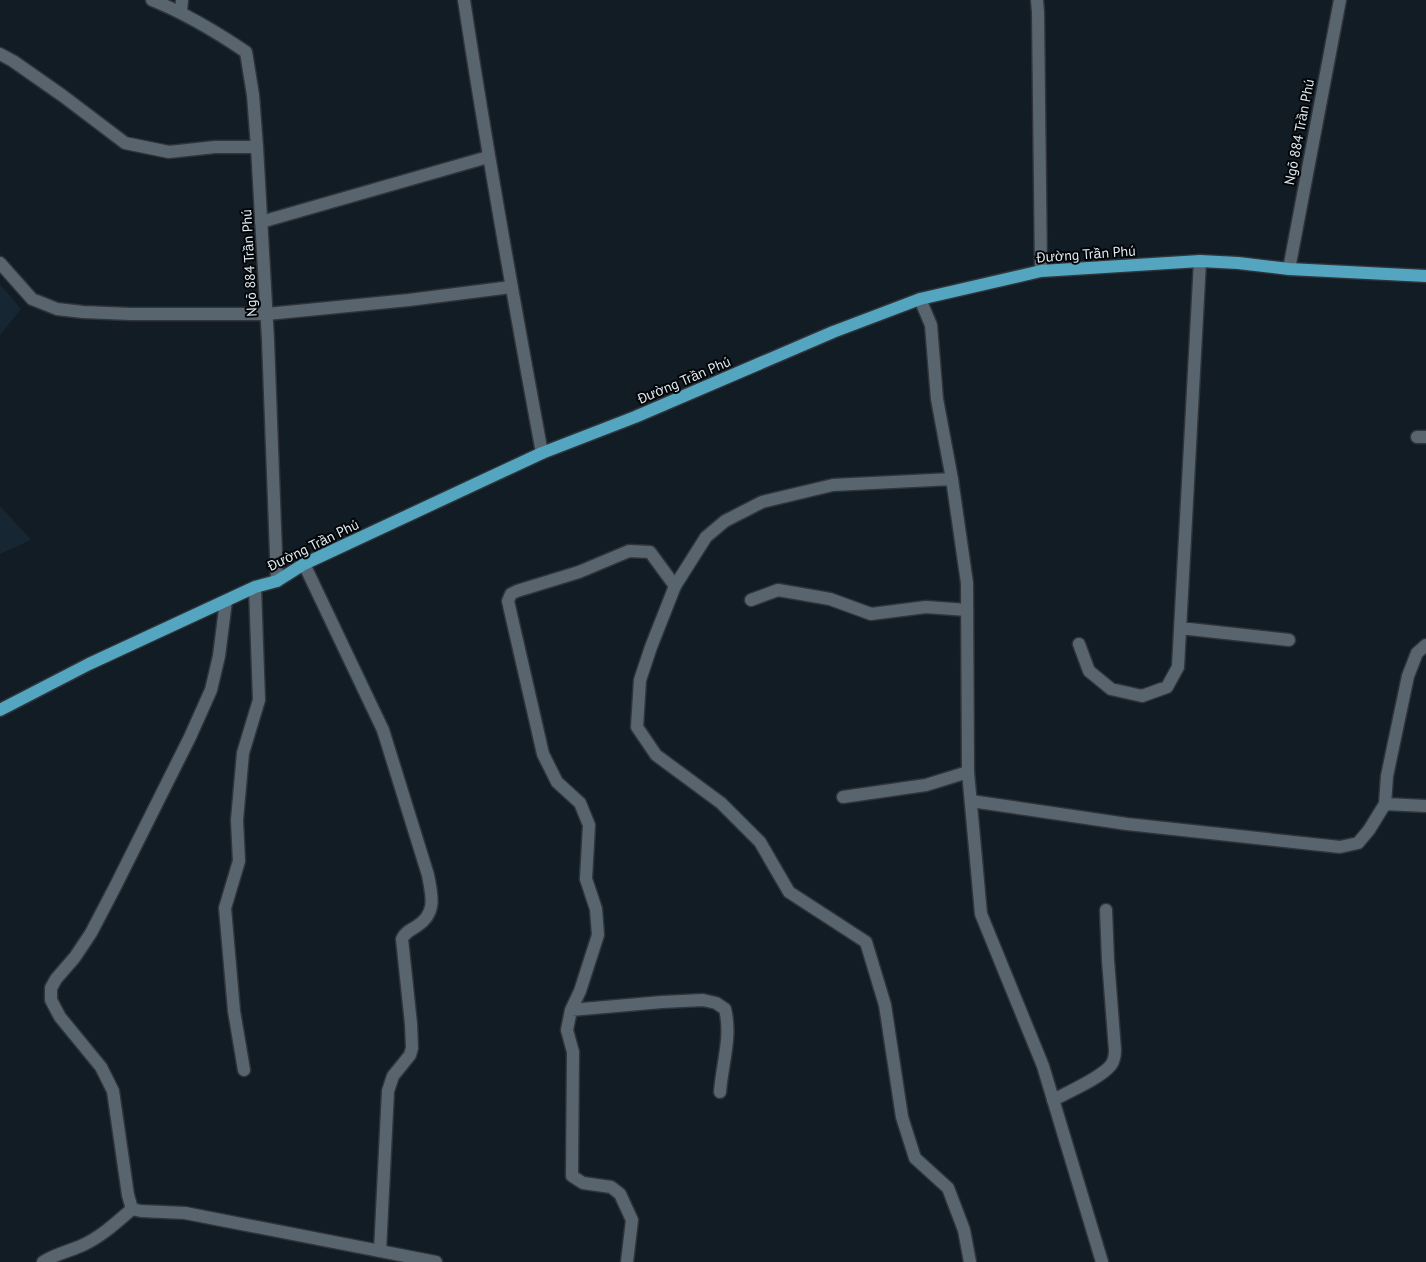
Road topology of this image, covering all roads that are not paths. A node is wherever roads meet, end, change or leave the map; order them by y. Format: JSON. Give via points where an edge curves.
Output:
{"nodes":[{"id":1,"x":152,"y":0,"type":"edge"},
{"id":2,"x":464,"y":0,"type":"edge"},
{"id":3,"x":1037,"y":0,"type":"edge"},
{"id":4,"x":1340,"y":0,"type":"edge"},
{"id":5,"x":182,"y":6,"type":"edge"},
{"id":6,"x":0,"y":54,"type":"edge"},
{"id":7,"x":257,"y":147,"type":"junction"},
{"id":8,"x":488,"y":157,"type":"junction"},
{"id":9,"x":261,"y":222,"type":"junction"},
{"id":10,"x":1200,"y":261,"type":"junction"},
{"id":11,"x":0,"y":263,"type":"edge"},
{"id":12,"x":1289,"y":269,"type":"junction"},
{"id":13,"x":1041,"y":271,"type":"junction"},
{"id":14,"x":1426,"y":276,"type":"edge"},
{"id":15,"x":511,"y":287,"type":"junction"},
{"id":16,"x":920,"y":300,"type":"junction"},
{"id":17,"x":267,"y":314,"type":"junction"},
{"id":18,"x":542,"y":453,"type":"junction"},
{"id":19,"x":952,"y":479,"type":"junction"},
{"id":20,"x":304,"y":564,"type":"junction"},
{"id":21,"x":277,"y":581,"type":"junction"},
{"id":22,"x":674,"y":586,"type":"junction"},
{"id":23,"x":256,"y":587,"type":"junction"},
{"id":24,"x":751,"y":600,"type":"dead end"},
{"id":25,"x":226,"y":601,"type":"junction"},
{"id":26,"x":967,"y":610,"type":"junction"},
{"id":27,"x":1180,"y":628,"type":"junction"},
{"id":28,"x":1288,"y":640,"type":"dead end"},
{"id":29,"x":1079,"y":644,"type":"dead end"},
{"id":30,"x":1426,"y":645,"type":"edge"},
{"id":31,"x":0,"y":710,"type":"edge"},
{"id":32,"x":968,"y":772,"type":"junction"},
{"id":33,"x":843,"y":797,"type":"dead end"},
{"id":34,"x":971,"y":801,"type":"junction"},
{"id":35,"x":1385,"y":804,"type":"junction"},
{"id":36,"x":1426,"y":806,"type":"edge"},
{"id":37,"x":1106,"y":910,"type":"dead end"},
{"id":38,"x":571,"y":1010,"type":"junction"},
{"id":39,"x":244,"y":1070,"type":"dead end"},
{"id":40,"x":720,"y":1092,"type":"dead end"},
{"id":41,"x":1053,"y":1100,"type":"junction"},
{"id":42,"x":132,"y":1210,"type":"junction"},
{"id":43,"x":380,"y":1251,"type":"junction"},
{"id":44,"x":43,"y":1262,"type":"edge"},
{"id":45,"x":436,"y":1262,"type":"edge"},
{"id":46,"x":627,"y":1262,"type":"edge"},
{"id":47,"x":970,"y":1262,"type":"edge"},
{"id":48,"x":1102,"y":1262,"type":"edge"}],
"edges":[{"from":1,"to":5,"type":"street","name":"Ngõ 884 Trần Phú"},
{"from":2,"to":8,"type":"street"},
{"from":3,"to":13,"type":"street"},
{"from":4,"to":12,"type":"street","name":"Ngõ 884 Trần Phú"},
{"from":5,"to":7,"type":"street","name":"Ngõ 884 Trần Phú","via":[[246,52]]},
{"from":6,"to":7,"type":"street","via":[[125,143],[168,152]]},
{"from":7,"to":9,"type":"street","name":"Ngõ 884 Trần Phú"},
{"from":8,"to":9,"type":"street"},
{"from":8,"to":15,"type":"street"},
{"from":9,"to":17,"type":"street","name":"Ngõ 884 Trần Phú"},
{"from":10,"to":12,"type":"main road","name":"Đường Trần Phú"},
{"from":10,"to":13,"type":"main road","name":"Đường Trần Phú"},
{"from":10,"to":27,"type":"street"},
{"from":11,"to":17,"type":"street","via":[[32,299],[57,309],[131,314]]},
{"from":12,"to":14,"type":"main road","name":"Đường Trần Phú"},
{"from":13,"to":16,"type":"main road","name":"Đường Trần Phú"},
{"from":15,"to":17,"type":"street"},
{"from":15,"to":18,"type":"street"},
{"from":16,"to":18,"type":"main road","name":"Đường Trần Phú","via":[[833,332]]},
{"from":16,"to":19,"type":"street","via":[[930,325],[937,399]]},
{"from":17,"to":21,"type":"street","name":"Ngõ 884 Trần Phú"},
{"from":18,"to":20,"type":"main road","name":"Đường Trần Phú"},
{"from":19,"to":22,"type":"street","via":[[833,485],[762,502],[725,521],[706,537]]},
{"from":19,"to":26,"type":"street","via":[[967,583]]},
{"from":20,"to":21,"type":"main road","name":"Đường Trần Phú"},
{"from":20,"to":43,"type":"street","via":[[383,730],[428,875],[432,898],[429,915],[424,922],[402,938],[412,1048],[393,1076],[388,1090]]},
{"from":21,"to":23,"type":"main road","name":"Đường Trần Phú"},
{"from":22,"to":38,"type":"street","via":[[650,552],[629,551],[508,597],[543,754],[557,782],[580,803],[589,825],[586,879],[596,909],[598,935]]},
{"from":22,"to":47,"type":"street","via":[[640,680],[637,727],[656,755],[721,803],[760,842],[789,892],[866,942],[885,1006],[902,1116],[915,1158],[948,1188],[964,1230]]},
{"from":23,"to":25,"type":"main road","name":"Đường Trần Phú"},
{"from":23,"to":39,"type":"street","via":[[259,700],[243,753],[238,820],[240,860],[225,908],[234,1011]]},
{"from":24,"to":26,"type":"street","via":[[778,590],[830,599],[871,614],[926,607]]},
{"from":25,"to":31,"type":"main road","name":"Đường Trần Phú","via":[[89,664]]},
{"from":25,"to":42,"type":"street","via":[[211,690],[116,887],[91,933],[51,988],[50,1000],[60,1017],[101,1067],[113,1091]]},
{"from":26,"to":32,"type":"street"},
{"from":27,"to":28,"type":"street"},
{"from":27,"to":29,"type":"street","via":[[1178,667],[1167,687],[1142,696],[1111,689],[1089,671]]},
{"from":30,"to":35,"type":"street","via":[[1417,653],[1408,676],[1387,776]]},
{"from":32,"to":33,"type":"street","via":[[926,785]]},
{"from":32,"to":34,"type":"street"},
{"from":34,"to":35,"type":"street","via":[[1127,824],[1340,847],[1358,843]]},
{"from":34,"to":41,"type":"street","via":[[981,914],[1043,1066]]},
{"from":35,"to":36,"type":"street"},
{"from":37,"to":41,"type":"street","via":[[1114,1059],[1101,1074]]},
{"from":38,"to":40,"type":"street","via":[[703,1000],[716,1003],[725,1010],[728,1024]]},
{"from":38,"to":46,"type":"street","via":[[567,1030],[573,1052],[572,1176],[582,1183],[611,1187],[620,1194],[632,1220]]},
{"from":41,"to":48,"type":"street"},
{"from":42,"to":43,"type":"street","via":[[185,1213]]},
{"from":42,"to":44,"type":"street","via":[[85,1244]]},
{"from":43,"to":45,"type":"street"}]}
